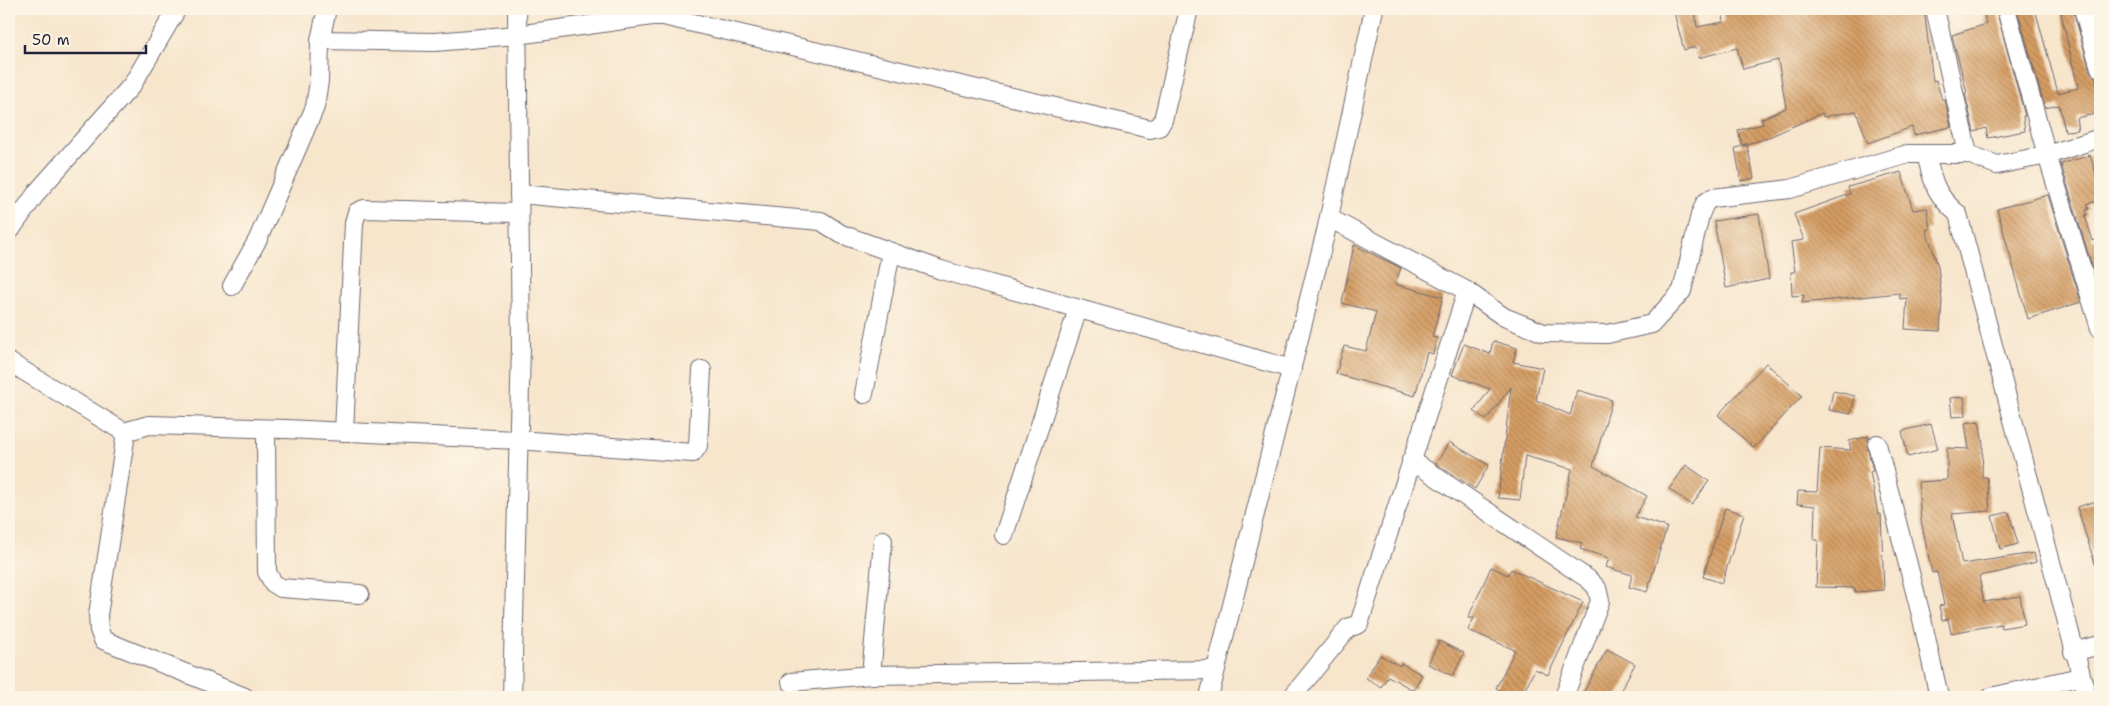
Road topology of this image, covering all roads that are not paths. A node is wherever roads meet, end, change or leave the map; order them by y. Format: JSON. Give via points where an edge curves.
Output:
{"nodes":[{"id":1,"x":177,"y":9,"type":"edge"},
{"id":2,"x":327,"y":9,"type":"edge"},
{"id":3,"x":517,"y":9,"type":"edge"},
{"id":4,"x":1189,"y":9,"type":"edge"},
{"id":5,"x":1374,"y":9,"type":"edge"},
{"id":6,"x":1934,"y":9,"type":"edge"},
{"id":7,"x":2006,"y":9,"type":"edge"},
{"id":8,"x":2083,"y":9,"type":"edge"},
{"id":9,"x":679,"y":14,"type":"edge"},
{"id":10,"x":518,"y":35,"type":"junction"},
{"id":11,"x":320,"y":40,"type":"junction"},
{"id":12,"x":2100,"y":68,"type":"edge"},
{"id":13,"x":2100,"y":138,"type":"edge"},
{"id":14,"x":1926,"y":154,"type":"junction"},
{"id":15,"x":1968,"y":154,"type":"junction"},
{"id":16,"x":2047,"y":155,"type":"junction"},
{"id":17,"x":519,"y":194,"type":"junction"},
{"id":18,"x":519,"y":213,"type":"junction"},
{"id":19,"x":1329,"y":218,"type":"junction"},
{"id":20,"x":9,"y":232,"type":"edge"},
{"id":21,"x":891,"y":252,"type":"junction"},
{"id":22,"x":232,"y":286,"type":"dead end"},
{"id":23,"x":1467,"y":291,"type":"junction"},
{"id":24,"x":1078,"y":309,"type":"junction"},
{"id":25,"x":2100,"y":328,"type":"edge"},
{"id":26,"x":9,"y":362,"type":"edge"},
{"id":27,"x":1292,"y":369,"type":"junction"},
{"id":28,"x":702,"y":370,"type":"dead end"},
{"id":29,"x":864,"y":394,"type":"dead end"},
{"id":30,"x":266,"y":429,"type":"junction"},
{"id":31,"x":124,"y":432,"type":"junction"},
{"id":32,"x":344,"y":432,"type":"junction"},
{"id":33,"x":518,"y":440,"type":"junction"},
{"id":34,"x":1877,"y":444,"type":"dead end"},
{"id":35,"x":1412,"y":460,"type":"junction"},
{"id":36,"x":1004,"y":535,"type":"dead end"},
{"id":37,"x":883,"y":540,"type":"dead end"},
{"id":38,"x":360,"y":594,"type":"dead end"},
{"id":39,"x":2100,"y":645,"type":"edge"},
{"id":40,"x":2073,"y":652,"type":"junction"},
{"id":41,"x":1215,"y":670,"type":"junction"},
{"id":42,"x":872,"y":675,"type":"junction"},
{"id":43,"x":2080,"y":677,"type":"junction"},
{"id":44,"x":791,"y":682,"type":"dead end"},
{"id":45,"x":245,"y":697,"type":"edge"},
{"id":46,"x":512,"y":697,"type":"edge"},
{"id":47,"x":1209,"y":697,"type":"edge"},
{"id":48,"x":1292,"y":697,"type":"edge"},
{"id":49,"x":1564,"y":697,"type":"edge"},
{"id":50,"x":1939,"y":697,"type":"edge"},
{"id":51,"x":1990,"y":697,"type":"edge"},
{"id":52,"x":2087,"y":697,"type":"edge"}],
"edges":[{"from":1,"to":20,"type":"street","via":[[132,85],[38,191]]},
{"from":2,"to":11,"type":"street"},
{"from":3,"to":10,"type":"street"},
{"from":4,"to":9,"type":"street","via":[[1163,120],[1159,127],[1150,129]]},
{"from":5,"to":19,"type":"street"},
{"from":6,"to":15,"type":"street"},
{"from":7,"to":16,"type":"street"},
{"from":8,"to":12,"type":"street"},
{"from":9,"to":10,"type":"street"},
{"from":10,"to":11,"type":"street","via":[[435,42]]},
{"from":10,"to":17,"type":"street"},
{"from":11,"to":22,"type":"street","via":[[315,107],[258,239]]},
{"from":13,"to":16,"type":"street"},
{"from":14,"to":15,"type":"street"},
{"from":14,"to":23,"type":"street","via":[[1908,154],[1790,190],[1712,198],[1705,203],[1700,215],[1682,291],[1652,324],[1607,334],[1544,332],[1504,318]]},
{"from":14,"to":40,"type":"street","via":[[1943,202],[1958,214]]},
{"from":15,"to":16,"type":"street","via":[[1996,165]]},
{"from":16,"to":25,"type":"street"},
{"from":17,"to":18,"type":"street"},
{"from":17,"to":21,"type":"street","via":[[821,221],[841,234]]},
{"from":18,"to":32,"type":"street","via":[[364,209],[357,212]]},
{"from":18,"to":33,"type":"street","via":[[521,347]]},
{"from":19,"to":23,"type":"street"},
{"from":19,"to":27,"type":"street"},
{"from":21,"to":24,"type":"street","via":[[940,270]]},
{"from":21,"to":29,"type":"street"},
{"from":23,"to":35,"type":"street"},
{"from":24,"to":27,"type":"street"},
{"from":24,"to":36,"type":"street"},
{"from":26,"to":31,"type":"street"},
{"from":27,"to":41,"type":"street"},
{"from":28,"to":33,"type":"street","via":[[698,446],[693,453]]},
{"from":30,"to":31,"type":"street","via":[[149,425]]},
{"from":30,"to":32,"type":"street"},
{"from":30,"to":38,"type":"street","via":[[267,572],[281,588]]},
{"from":31,"to":45,"type":"street","via":[[98,615],[103,640]]},
{"from":32,"to":33,"type":"street"},
{"from":33,"to":46,"type":"street"},
{"from":34,"to":50,"type":"street"},
{"from":35,"to":48,"type":"street","via":[[1359,624],[1348,628]]},
{"from":35,"to":49,"type":"street","via":[[1597,588],[1600,601]]},
{"from":37,"to":42,"type":"street"},
{"from":39,"to":40,"type":"street"},
{"from":40,"to":43,"type":"street"},
{"from":41,"to":42,"type":"street"},
{"from":41,"to":47,"type":"street"},
{"from":42,"to":44,"type":"street"},
{"from":43,"to":51,"type":"street"},
{"from":43,"to":52,"type":"street"}]}
